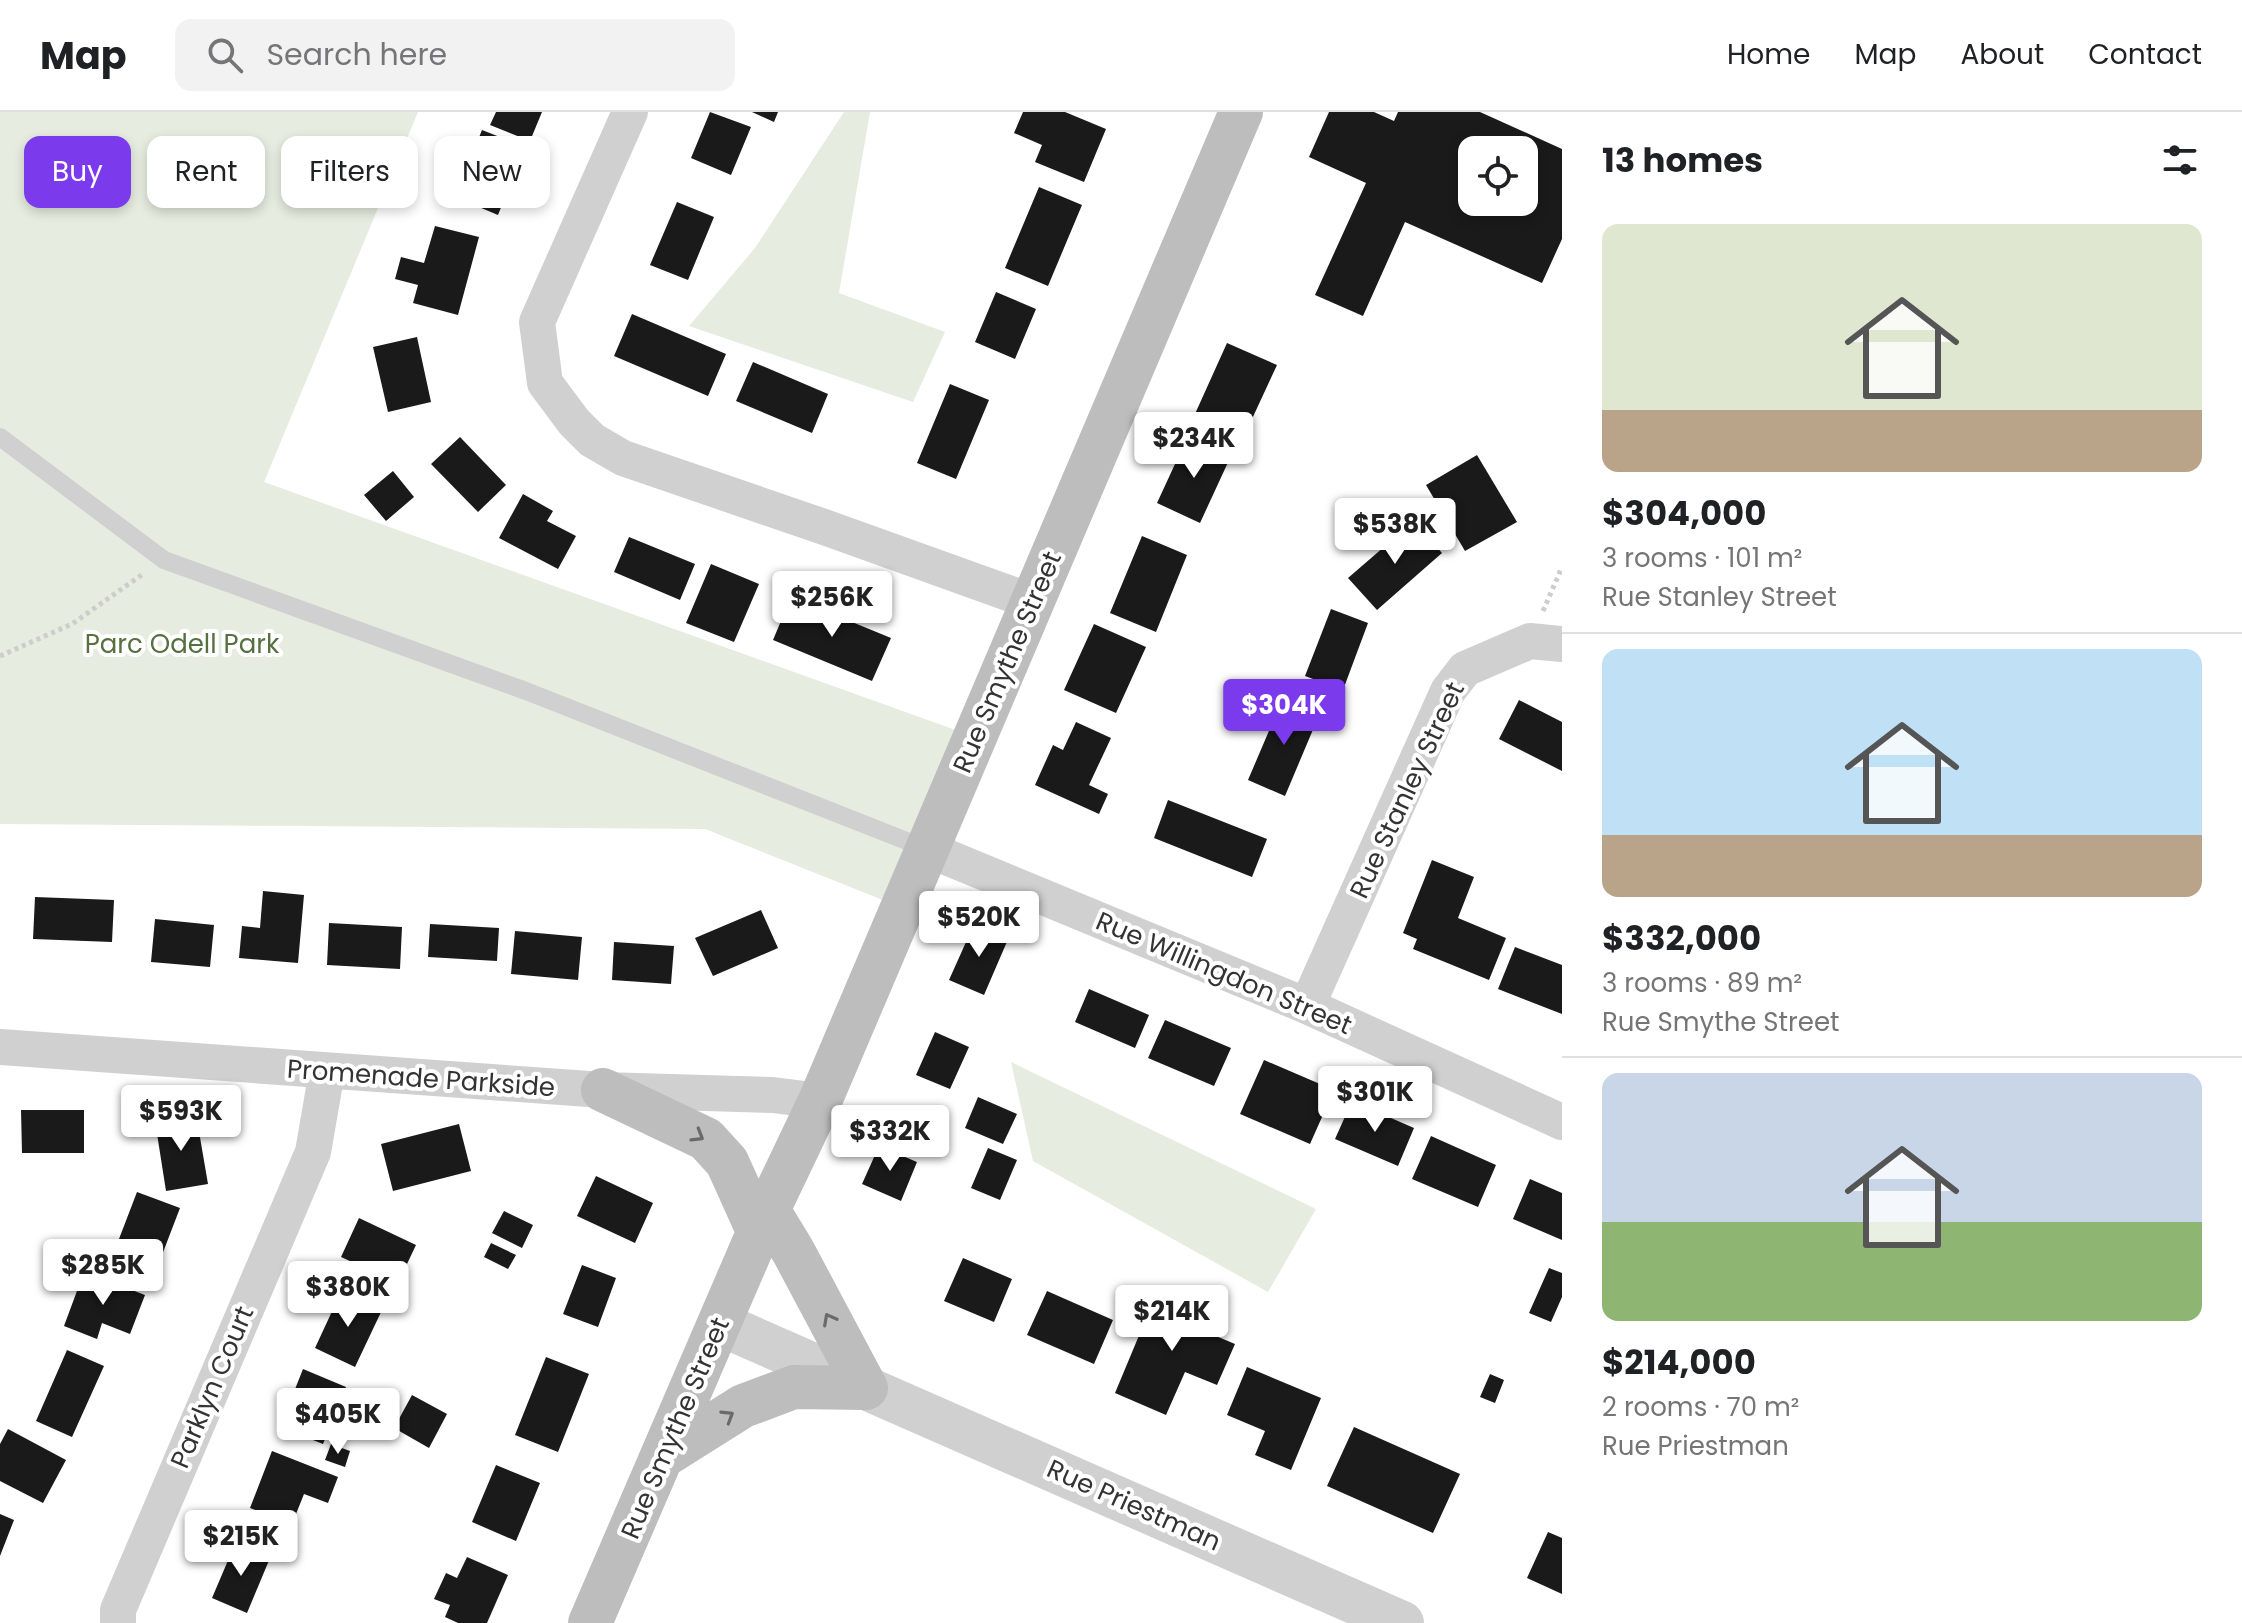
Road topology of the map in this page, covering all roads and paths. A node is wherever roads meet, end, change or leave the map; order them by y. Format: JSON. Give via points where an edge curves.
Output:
{"nodes":[{"id":1,"x":630,"y":112,"type":"edge"},
{"id":2,"x":1241,"y":112,"type":"edge"},
{"id":3,"x":0,"y":437,"type":"edge"},
{"id":4,"x":164,"y":560,"type":"junction"},
{"id":5,"x":1562,"y":567,"type":"edge"},
{"id":6,"x":1033,"y":602,"type":"junction"},
{"id":7,"x":1551,"y":630,"type":"edge"},
{"id":8,"x":0,"y":656,"type":"edge"},
{"id":9,"x":927,"y":849,"type":"junction"},
{"id":10,"x":1307,"y":1006,"type":"junction"},
{"id":11,"x":0,"y":1047,"type":"edge"},
{"id":12,"x":327,"y":1071,"type":"junction"},
{"id":13,"x":603,"y":1090,"type":"junction"},
{"id":14,"x":820,"y":1101,"type":"junction"},
{"id":15,"x":1562,"y":1122,"type":"edge"},
{"id":16,"x":763,"y":1221,"type":"junction"},
{"id":17,"x":720,"y":1324,"type":"junction"},
{"id":18,"x":866,"y":1388,"type":"junction"},
{"id":19,"x":662,"y":1457,"type":"junction"},
{"id":20,"x":112,"y":1619,"type":"edge"},
{"id":21,"x":590,"y":1623,"type":"edge"},
{"id":22,"x":1402,"y":1623,"type":"edge"}],
"edges":[{"from":1,"to":6,"type":"street","via":[[537,322],[545,383],[574,422],[623,458]]},
{"from":2,"to":6,"type":"main road","name":"Rue Smythe Street"},
{"from":3,"to":4,"type":"lane"},
{"from":4,"to":8,"type":"path","via":[[72,624]]},
{"from":4,"to":9,"type":"lane","via":[[526,691]]},
{"from":5,"to":7,"type":"path"},
{"from":6,"to":9,"type":"main road","name":"Rue Smythe Street"},
{"from":7,"to":10,"type":"street","name":"Rue Stanley Street","via":[[1465,669],[1448,691]]},
{"from":9,"to":10,"type":"street","name":"Rue Willingdon Street"},
{"from":9,"to":14,"type":"main road","name":"Rue Smythe Street"},
{"from":10,"to":15,"type":"street","name":"Rue Willingdon Street"},
{"from":11,"to":12,"type":"street","name":"Promenade Parkside"},
{"from":12,"to":13,"type":"street","name":"Promenade Parkside"},
{"from":12,"to":20,"type":"street","name":"Parklyn Court","via":[[313,1152]]},
{"from":13,"to":14,"type":"street","name":"Promenade Parkside"},
{"from":13,"to":16,"type":"main road","one_way":true,"via":[[706,1139],[727,1162]]},
{"from":14,"to":16,"type":"main road","name":"Rue Smythe Street"},
{"from":16,"to":17,"type":"main road","name":"Rue Smythe Street"},
{"from":18,"to":16,"type":"main road","one_way":true,"via":[[793,1251]]},
{"from":17,"to":18,"type":"street","name":"Rue Priestman"},
{"from":17,"to":19,"type":"main road","name":"Rue Smythe Street"},
{"from":19,"to":18,"type":"main road","one_way":true,"via":[[743,1406],[794,1387]]},
{"from":18,"to":22,"type":"street","name":"Rue Priestman"},
{"from":19,"to":21,"type":"main road","name":"Rue Smythe Street"}]}
